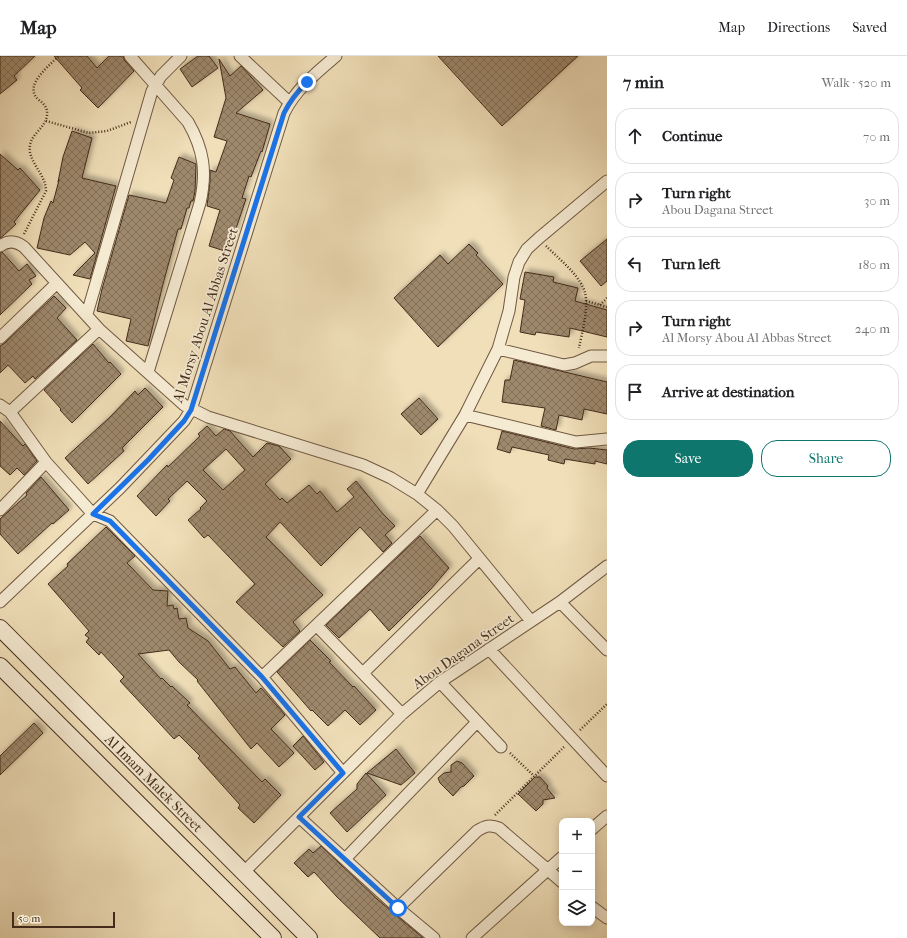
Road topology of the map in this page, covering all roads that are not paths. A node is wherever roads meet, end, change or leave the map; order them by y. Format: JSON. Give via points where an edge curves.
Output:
{"nodes":[{"id":1,"x":130,"y":56,"type":"edge"},
{"id":2,"x":181,"y":56,"type":"edge"},
{"id":3,"x":240,"y":56,"type":"edge"},
{"id":4,"x":336,"y":56,"type":"edge"},
{"id":5,"x":155,"y":84,"type":"junction"},
{"id":6,"x":289,"y":102,"type":"junction"},
{"id":7,"x":607,"y":181,"type":"edge"},
{"id":8,"x":0,"y":246,"type":"edge"},
{"id":9,"x":57,"y":283,"type":"junction"},
{"id":10,"x":87,"y":314,"type":"junction"},
{"id":11,"x":99,"y":329,"type":"junction"},
{"id":12,"x":0,"y":338,"type":"edge"},
{"id":13,"x":498,"y":349,"type":"junction"},
{"id":14,"x":607,"y":356,"type":"edge"},
{"id":15,"x":148,"y":372,"type":"junction"},
{"id":16,"x":0,"y":405,"type":"edge"},
{"id":17,"x":191,"y":410,"type":"junction"},
{"id":18,"x":10,"y":412,"type":"junction"},
{"id":19,"x":465,"y":415,"type":"junction"},
{"id":20,"x":607,"y":439,"type":"edge"},
{"id":21,"x":46,"y":462,"type":"junction"},
{"id":22,"x":417,"y":494,"type":"junction"},
{"id":23,"x":0,"y":510,"type":"edge"},
{"id":24,"x":437,"y":510,"type":"junction"},
{"id":25,"x":93,"y":514,"type":"junction"},
{"id":26,"x":480,"y":559,"type":"junction"},
{"id":27,"x":607,"y":566,"type":"edge"},
{"id":28,"x":0,"y":602,"type":"edge"},
{"id":29,"x":560,"y":602,"type":"junction"},
{"id":30,"x":531,"y":621,"type":"junction"},
{"id":31,"x":317,"y":626,"type":"junction"},
{"id":32,"x":0,"y":628,"type":"edge"},
{"id":33,"x":489,"y":649,"type":"junction"},
{"id":34,"x":607,"y":650,"type":"edge"},
{"id":35,"x":0,"y":666,"type":"edge"},
{"id":36,"x":363,"y":673,"type":"junction"},
{"id":37,"x":262,"y":677,"type":"junction"},
{"id":38,"x":440,"y":682,"type":"junction"},
{"id":39,"x":402,"y":714,"type":"junction"},
{"id":40,"x":477,"y":722,"type":"junction"},
{"id":41,"x":501,"y":748,"type":"road end"},
{"id":42,"x":343,"y":773,"type":"junction"},
{"id":43,"x":607,"y":776,"type":"edge"},
{"id":44,"x":607,"y":816,"type":"edge"},
{"id":45,"x":299,"y":817,"type":"junction"},
{"id":46,"x":595,"y":826,"type":"edge"},
{"id":47,"x":345,"y":859,"type":"junction"},
{"id":48,"x":559,"y":860,"type":"edge"},
{"id":49,"x":547,"y":870,"type":"junction"},
{"id":50,"x":243,"y":873,"type":"junction"},
{"id":51,"x":559,"y":880,"type":"edge"},
{"id":52,"x":398,"y":908,"type":"junction"},
{"id":53,"x":595,"y":909,"type":"edge"},
{"id":54,"x":607,"y":918,"type":"edge"},
{"id":55,"x":273,"y":938,"type":"edge"},
{"id":56,"x":309,"y":938,"type":"edge"},
{"id":57,"x":434,"y":938,"type":"edge"},
{"id":58,"x":472,"y":938,"type":"edge"}],
"edges":[{"from":1,"to":5,"type":"street"},
{"from":2,"to":5,"type":"street"},
{"from":3,"to":6,"type":"street"},
{"from":4,"to":6,"type":"street","name":"Al Morsy Abou Al Abbas Street","via":[[297,91]]},
{"from":5,"to":10,"type":"street"},
{"from":5,"to":15,"type":"street","via":[[188,122],[203,161],[204,175],[200,203]]},
{"from":6,"to":17,"type":"street","name":"Al Morsy Abou Al Abbas Street"},
{"from":7,"to":13,"type":"street","via":[[527,249],[514,277],[509,311]]},
{"from":8,"to":9,"type":"street","via":[[13,241],[19,243]]},
{"from":9,"to":10,"type":"street"},
{"from":9,"to":12,"type":"street"},
{"from":10,"to":11,"type":"street"},
{"from":11,"to":15,"type":"street"},
{"from":11,"to":18,"type":"street"},
{"from":13,"to":14,"type":"street","via":[[564,365],[591,356]]},
{"from":13,"to":19,"type":"street"},
{"from":15,"to":17,"type":"street"},
{"from":16,"to":18,"type":"street"},
{"from":17,"to":22,"type":"street","via":[[363,465]]},
{"from":17,"to":25,"type":"street","name":"Al Morsy Abou Al Abbas Street","via":[[148,460]]},
{"from":18,"to":21,"type":"street"},
{"from":19,"to":20,"type":"street","via":[[576,442]]},
{"from":19,"to":22,"type":"street"},
{"from":21,"to":23,"type":"street"},
{"from":21,"to":25,"type":"street"},
{"from":22,"to":24,"type":"street"},
{"from":24,"to":26,"type":"street"},
{"from":24,"to":31,"type":"street"},
{"from":25,"to":28,"type":"street","name":"Al Morsy Abou Al Abbas Street"},
{"from":25,"to":37,"type":"street","via":[[110,521]]},
{"from":26,"to":30,"type":"street"},
{"from":26,"to":36,"type":"street"},
{"from":27,"to":29,"type":"street","name":"Abou Dagana Street"},
{"from":29,"to":30,"type":"street","name":"Abou Dagana Street"},
{"from":29,"to":34,"type":"street"},
{"from":30,"to":33,"type":"street","name":"Abou Dagana Street"},
{"from":31,"to":36,"type":"street"},
{"from":31,"to":37,"type":"street"},
{"from":32,"to":50,"type":"street","name":"Al Imam Malek Street"},
{"from":33,"to":38,"type":"street","name":"Abou Dagana Street"},
{"from":33,"to":43,"type":"street"},
{"from":35,"to":55,"type":"street","name":"Al Imam Malek Street"},
{"from":36,"to":39,"type":"street"},
{"from":37,"to":42,"type":"street"},
{"from":38,"to":39,"type":"street","name":"Abou Dagana Street"},
{"from":38,"to":40,"type":"street"},
{"from":39,"to":42,"type":"street","name":"Abou Dagana Street"},
{"from":40,"to":41,"type":"street"},
{"from":40,"to":47,"type":"street"},
{"from":42,"to":45,"type":"street","name":"Abou Dagana Street"},
{"from":44,"to":46,"type":"street"},
{"from":45,"to":47,"type":"street"},
{"from":45,"to":50,"type":"street","name":"Abou Dagana Street"},
{"from":47,"to":52,"type":"street"},
{"from":48,"to":49,"type":"street"},
{"from":49,"to":51,"type":"street"},
{"from":49,"to":52,"type":"street","via":[[499,828],[492,825],[484,827]]},
{"from":49,"to":58,"type":"street"},
{"from":50,"to":56,"type":"street","name":"Al Imam Malek Street"},
{"from":52,"to":57,"type":"street"},
{"from":53,"to":54,"type":"street"}]}
